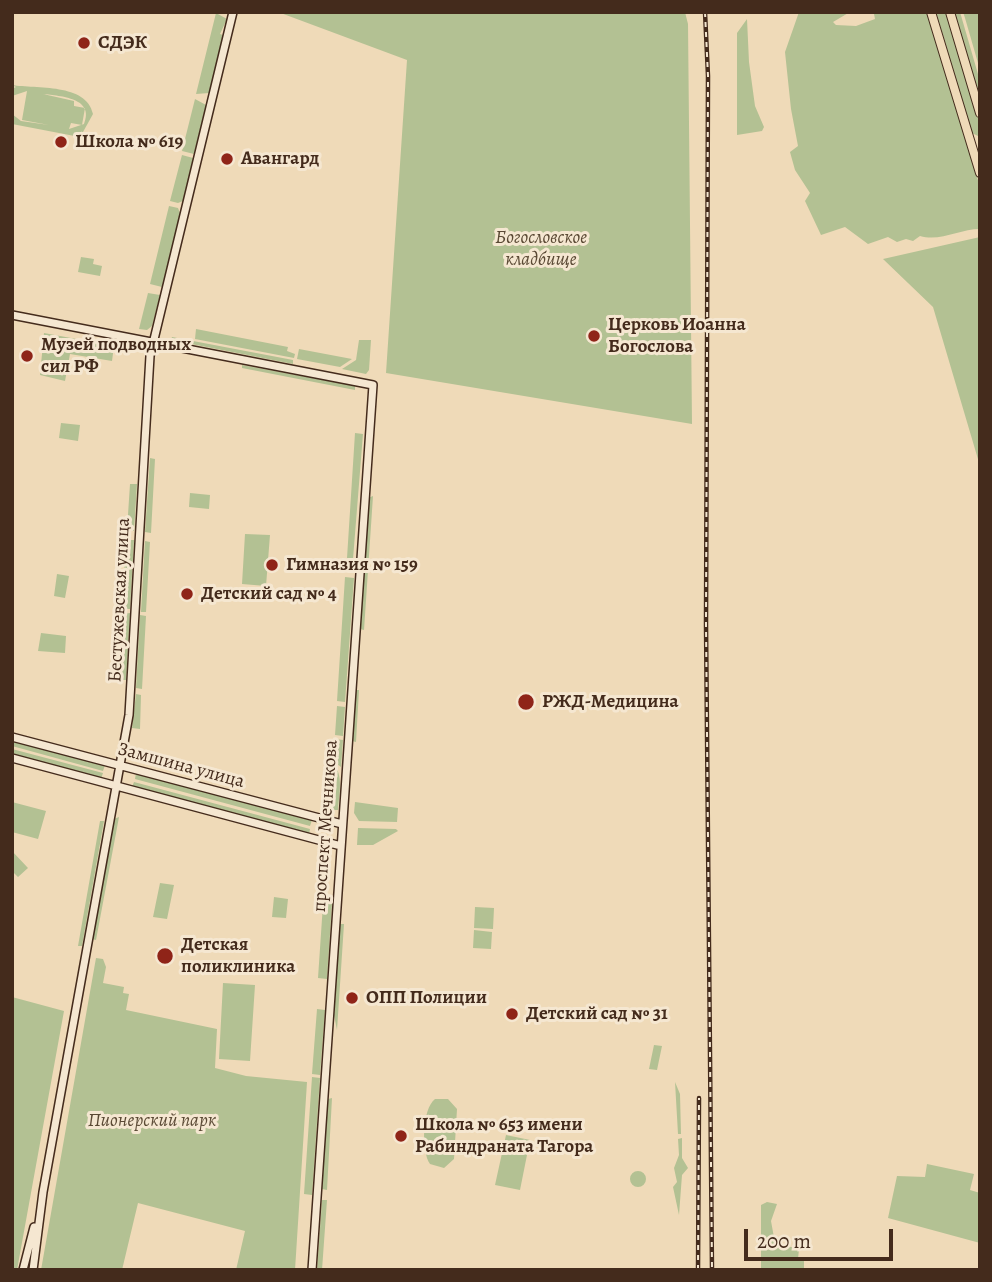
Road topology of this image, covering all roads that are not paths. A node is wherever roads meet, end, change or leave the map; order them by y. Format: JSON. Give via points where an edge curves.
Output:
{"nodes":[{"id":1,"x":233,"y":12,"type":"edge"},
{"id":2,"x":931,"y":12,"type":"edge"},
{"id":3,"x":950,"y":12,"type":"edge"},
{"id":4,"x":980,"y":113,"type":"edge"},
{"id":5,"x":976,"y":144,"type":"edge"},
{"id":6,"x":980,"y":173,"type":"edge"},
{"id":7,"x":12,"y":315,"type":"edge"},
{"id":8,"x":153,"y":342,"type":"junction"},
{"id":9,"x":12,"y":737,"type":"edge"},
{"id":10,"x":12,"y":758,"type":"edge"},
{"id":11,"x":120,"y":766,"type":"junction"},
{"id":12,"x":115,"y":786,"type":"junction"},
{"id":13,"x":342,"y":824,"type":"junction"},
{"id":14,"x":341,"y":846,"type":"junction"},
{"id":15,"x":43,"y":1192,"type":"junction"},
{"id":16,"x":23,"y":1270,"type":"edge"},
{"id":17,"x":33,"y":1270,"type":"edge"},
{"id":18,"x":312,"y":1270,"type":"edge"}],
"edges":[{"from":1,"to":8,"type":"street","name":"Бестужевская улица"},
{"from":2,"to":5,"type":"main road"},
{"from":3,"to":4,"type":"main road"},
{"from":5,"to":6,"type":"main road"},
{"from":7,"to":8,"type":"street"},
{"from":8,"to":11,"type":"street","name":"Бестужевская улица","via":[[129,715]]},
{"from":8,"to":13,"type":"street","name":"проспект Мечникова","via":[[373,384]]},
{"from":9,"to":11,"type":"street","name":"Замшина улица"},
{"from":10,"to":12,"type":"street","name":"Замшина улица"},
{"from":11,"to":12,"type":"street","name":"Бестужевская улица"},
{"from":11,"to":13,"type":"street","name":"Замшина улица"},
{"from":12,"to":14,"type":"street","name":"Замшина улица"},
{"from":12,"to":15,"type":"street","name":"Бестужевская улица"},
{"from":13,"to":14,"type":"street","name":"проспект Мечникова"},
{"from":14,"to":18,"type":"street","name":"проспект Мечникова"},
{"from":15,"to":16,"type":"street","name":"Бестужевская улица"},
{"from":15,"to":17,"type":"street","name":"Бестужевская улица"}]}
